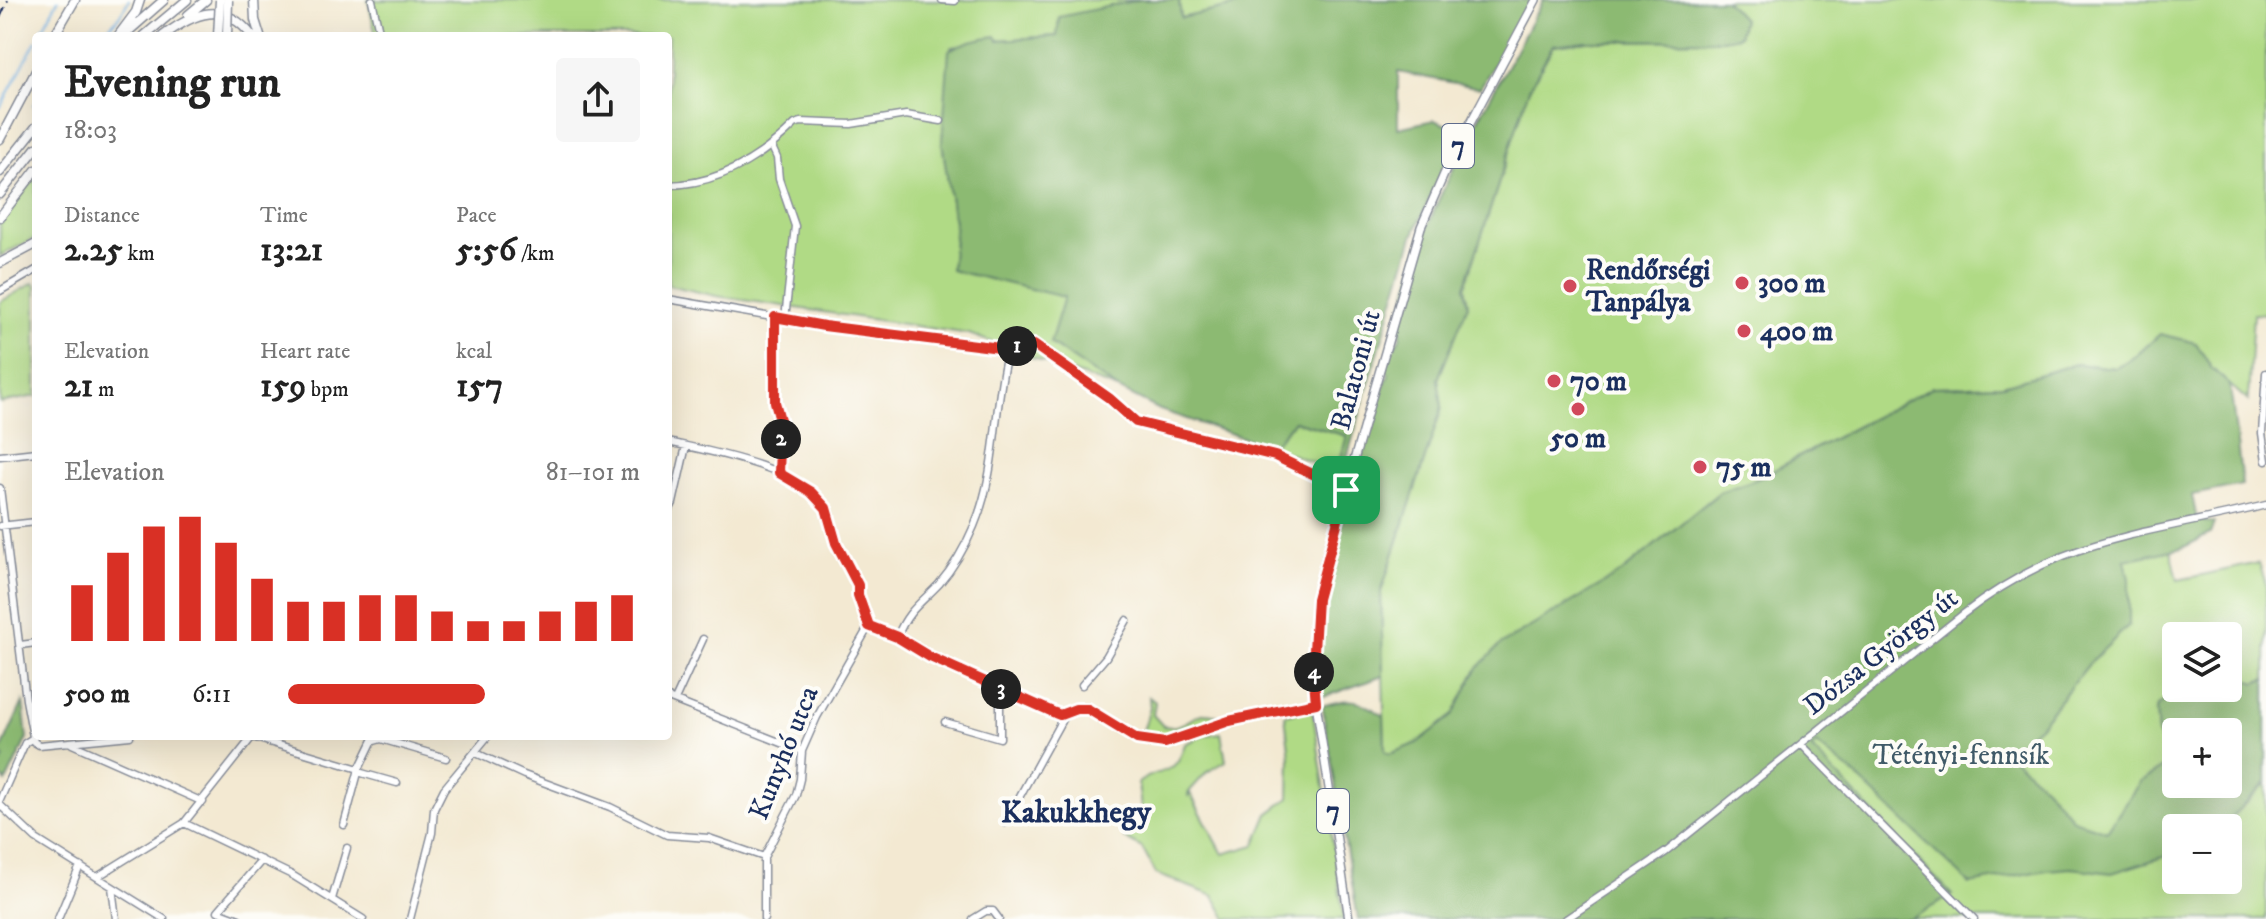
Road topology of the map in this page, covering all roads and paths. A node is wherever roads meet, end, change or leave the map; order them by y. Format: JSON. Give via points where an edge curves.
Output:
{"nodes":[{"id":1,"x":75,"y":0,"type":"edge"},
{"id":2,"x":140,"y":0,"type":"edge"},
{"id":3,"x":164,"y":0,"type":"edge"},
{"id":4,"x":187,"y":0,"type":"edge"},
{"id":5,"x":206,"y":0,"type":"edge"},
{"id":6,"x":220,"y":0,"type":"edge"},
{"id":7,"x":228,"y":0,"type":"edge"},
{"id":8,"x":254,"y":0,"type":"edge"},
{"id":9,"x":372,"y":0,"type":"edge"},
{"id":10,"x":942,"y":0,"type":"edge"},
{"id":11,"x":1536,"y":0,"type":"edge"},
{"id":12,"x":955,"y":1,"type":"edge"},
{"id":13,"x":56,"y":32,"type":"edge"},
{"id":14,"x":123,"y":32,"type":"edge"},
{"id":15,"x":125,"y":32,"type":"edge"},
{"id":16,"x":149,"y":32,"type":"edge"},
{"id":17,"x":168,"y":32,"type":"edge"},
{"id":18,"x":168,"y":32,"type":"edge"},
{"id":19,"x":218,"y":32,"type":"edge"},
{"id":20,"x":227,"y":32,"type":"edge"},
{"id":21,"x":249,"y":32,"type":"edge"},
{"id":22,"x":259,"y":32,"type":"edge"},
{"id":23,"x":379,"y":32,"type":"edge"},
{"id":24,"x":32,"y":79,"type":"edge"},
{"id":25,"x":941,"y":121,"type":"dead end"},
{"id":26,"x":32,"y":132,"type":"edge"},
{"id":27,"x":0,"y":139,"type":"edge"},
{"id":28,"x":772,"y":147,"type":"junction"},
{"id":29,"x":32,"y":153,"type":"edge"},
{"id":30,"x":0,"y":172,"type":"edge"},
{"id":31,"x":32,"y":175,"type":"edge"},
{"id":32,"x":672,"y":184,"type":"edge"},
{"id":33,"x":0,"y":194,"type":"edge"},
{"id":34,"x":0,"y":217,"type":"edge"},
{"id":35,"x":32,"y":246,"type":"edge"},
{"id":36,"x":0,"y":263,"type":"edge"},
{"id":37,"x":32,"y":272,"type":"edge"},
{"id":38,"x":0,"y":291,"type":"edge"},
{"id":39,"x":672,"y":300,"type":"edge"},
{"id":40,"x":775,"y":317,"type":"junction"},
{"id":41,"x":785,"y":319,"type":"junction"},
{"id":42,"x":1008,"y":349,"type":"junction"},
{"id":43,"x":2266,"y":373,"type":"edge"},
{"id":44,"x":672,"y":443,"type":"edge"},
{"id":45,"x":686,"y":446,"type":"junction"},
{"id":46,"x":32,"y":452,"type":"edge"},
{"id":47,"x":0,"y":456,"type":"edge"},
{"id":48,"x":2266,"y":461,"type":"edge"},
{"id":49,"x":779,"y":473,"type":"junction"},
{"id":50,"x":0,"y":488,"type":"edge"},
{"id":51,"x":1346,"y":490,"type":"junction"},
{"id":52,"x":672,"y":505,"type":"edge"},
{"id":53,"x":2266,"y":505,"type":"edge"},
{"id":54,"x":32,"y":522,"type":"edge"},
{"id":55,"x":3,"y":526,"type":"edge"},
{"id":56,"x":1127,"y":620,"type":"dead end"},
{"id":57,"x":869,"y":626,"type":"junction"},
{"id":58,"x":897,"y":637,"type":"junction"},
{"id":59,"x":703,"y":639,"type":"dead end"},
{"id":60,"x":32,"y":644,"type":"edge"},
{"id":61,"x":20,"y":645,"type":"junction"},
{"id":62,"x":1082,"y":685,"type":"dead end"},
{"id":63,"x":1003,"y":690,"type":"junction"},
{"id":64,"x":672,"y":697,"type":"edge"},
{"id":65,"x":672,"y":699,"type":"edge"},
{"id":66,"x":1316,"y":703,"type":"junction"},
{"id":67,"x":1065,"y":714,"type":"junction"},
{"id":68,"x":945,"y":722,"type":"dead end"},
{"id":69,"x":32,"y":731,"type":"edge"},
{"id":70,"x":89,"y":740,"type":"edge"},
{"id":71,"x":250,"y":740,"type":"edge"},
{"id":72,"x":265,"y":740,"type":"edge"},
{"id":73,"x":373,"y":740,"type":"edge"},
{"id":74,"x":384,"y":740,"type":"edge"},
{"id":75,"x":485,"y":740,"type":"edge"},
{"id":76,"x":34,"y":741,"type":"joint"},
{"id":77,"x":69,"y":742,"type":"junction"},
{"id":78,"x":1801,"y":744,"type":"junction"},
{"id":79,"x":802,"y":751,"type":"junction"},
{"id":80,"x":476,"y":753,"type":"junction"},
{"id":81,"x":446,"y":758,"type":"dead end"},
{"id":82,"x":358,"y":771,"type":"junction"},
{"id":83,"x":397,"y":783,"type":"dead end"},
{"id":84,"x":203,"y":802,"type":"junction"},
{"id":85,"x":0,"y":803,"type":"edge"},
{"id":86,"x":184,"y":823,"type":"junction"},
{"id":87,"x":1005,"y":823,"type":"dead end"},
{"id":88,"x":344,"y":825,"type":"dead end"},
{"id":89,"x":347,"y":848,"type":"dead end"},
{"id":90,"x":764,"y":857,"type":"junction"},
{"id":91,"x":262,"y":860,"type":"junction"},
{"id":92,"x":80,"y":866,"type":"junction"},
{"id":93,"x":97,"y":877,"type":"junction"},
{"id":94,"x":112,"y":887,"type":"junction"},
{"id":95,"x":332,"y":899,"type":"junction"},
{"id":96,"x":58,"y":919,"type":"edge"},
{"id":97,"x":116,"y":919,"type":"edge"},
{"id":98,"x":164,"y":919,"type":"edge"},
{"id":99,"x":239,"y":919,"type":"edge"},
{"id":100,"x":363,"y":919,"type":"edge"},
{"id":101,"x":410,"y":919,"type":"edge"},
{"id":102,"x":764,"y":919,"type":"edge"},
{"id":103,"x":973,"y":919,"type":"edge"},
{"id":104,"x":999,"y":919,"type":"edge"},
{"id":105,"x":1349,"y":919,"type":"edge"},
{"id":106,"x":1566,"y":919,"type":"edge"},
{"id":107,"x":1974,"y":919,"type":"edge"}],
"edges":[{"from":1,"to":13,"type":"highway"},
{"from":2,"to":14,"type":"highway"},
{"from":3,"to":15,"type":"highway"},
{"from":4,"to":16,"type":"highway"},
{"from":5,"to":17,"type":"highway"},
{"from":6,"to":19,"type":"highway","bridge":true},
{"from":7,"to":20,"type":"highway","bridge":true},
{"from":8,"to":22,"type":"highway"},
{"from":9,"to":23,"type":"street"},
{"from":10,"to":12,"type":"street"},
{"from":11,"to":51,"type":"main road","name":"Balatoni út","number":"7","via":[[1424,219]]},
{"from":18,"to":21,"type":"highway","via":[[190,16],[210,11],[225,13]]},
{"from":24,"to":27,"type":"highway"},
{"from":25,"to":28,"type":"street","via":[[906,115],[851,124],[801,122]]},
{"from":26,"to":30,"type":"highway"},
{"from":28,"to":32,"type":"street","via":[[704,179]]},
{"from":28,"to":41,"type":"street","via":[[795,226]]},
{"from":29,"to":33,"type":"highway"},
{"from":31,"to":34,"type":"highway"},
{"from":35,"to":36,"type":"highway"},
{"from":37,"to":38,"type":"street"},
{"from":39,"to":40,"type":"street"},
{"from":40,"to":41,"type":"street"},
{"from":40,"to":49,"type":"street"},
{"from":41,"to":42,"type":"street"},
{"from":42,"to":51,"type":"street","via":[[1034,345],[1136,422],[1275,456]]},
{"from":42,"to":58,"type":"street","via":[[990,468],[974,527],[944,577],[905,618]]},
{"from":43,"to":48,"type":"street"},
{"from":44,"to":45,"type":"street"},
{"from":45,"to":49,"type":"street"},
{"from":45,"to":52,"type":"street"},
{"from":46,"to":47,"type":"street"},
{"from":49,"to":57,"type":"street","via":[[826,508]]},
{"from":50,"to":55,"type":"street"},
{"from":51,"to":66,"type":"main road","name":"Balatoni út","number":"7","via":[[1317,599]]},
{"from":53,"to":78,"type":"street","name":"Dózsa György út","via":[[2096,545],[2026,573],[1962,615]]},
{"from":54,"to":55,"type":"street"},
{"from":55,"to":61,"type":"street"},
{"from":56,"to":62,"type":"street"},
{"from":57,"to":58,"type":"street"},
{"from":57,"to":79,"type":"street","name":"Kunyhó utca"},
{"from":58,"to":63,"type":"street"},
{"from":59,"to":64,"type":"street"},
{"from":60,"to":61,"type":"street"},
{"from":61,"to":69,"type":"street"},
{"from":63,"to":67,"type":"street"},
{"from":63,"to":68,"type":"street","via":[[1000,738]]},
{"from":65,"to":79,"type":"street"},
{"from":66,"to":67,"type":"street","via":[[1237,719],[1165,743],[1137,739],[1088,709]]},
{"from":66,"to":105,"type":"main road","name":"Balatoni út","number":"7"},
{"from":67,"to":87,"type":"street"},
{"from":70,"to":77,"type":"street"},
{"from":71,"to":84,"type":"street"},
{"from":72,"to":82,"type":"street"},
{"from":73,"to":82,"type":"street"},
{"from":74,"to":81,"type":"street"},
{"from":75,"to":80,"type":"street"},
{"from":76,"to":77,"type":"street"},
{"from":76,"to":85,"type":"street","via":[[25,743]]},
{"from":77,"to":84,"type":"street"},
{"from":78,"to":106,"type":"street","name":"Dózsa György út","via":[[1645,868]]},
{"from":78,"to":107,"type":"street"},
{"from":79,"to":90,"type":"street","name":"Kunyhó utca","via":[[796,795]]},
{"from":80,"to":90,"type":"street","name":"Kunyhó utca","via":[[667,835],[701,836]]},
{"from":80,"to":101,"type":"street","via":[[434,809]]},
{"from":82,"to":83,"type":"street"},
{"from":82,"to":88,"type":"street"},
{"from":84,"to":86,"type":"street"},
{"from":85,"to":92,"type":"street","via":[[36,839]]},
{"from":86,"to":91,"type":"street"},
{"from":86,"to":93,"type":"street"},
{"from":89,"to":95,"type":"street"},
{"from":90,"to":102,"type":"street","name":"Kunyhó utca"},
{"from":91,"to":95,"type":"street"},
{"from":91,"to":99,"type":"street","via":[[218,911]]},
{"from":92,"to":93,"type":"street"},
{"from":92,"to":96,"type":"street"},
{"from":93,"to":94,"type":"street"},
{"from":94,"to":97,"type":"street"},
{"from":94,"to":98,"type":"street"},
{"from":95,"to":100,"type":"street"},
{"from":103,"to":104,"type":"street","via":[[986,911]]}]}
